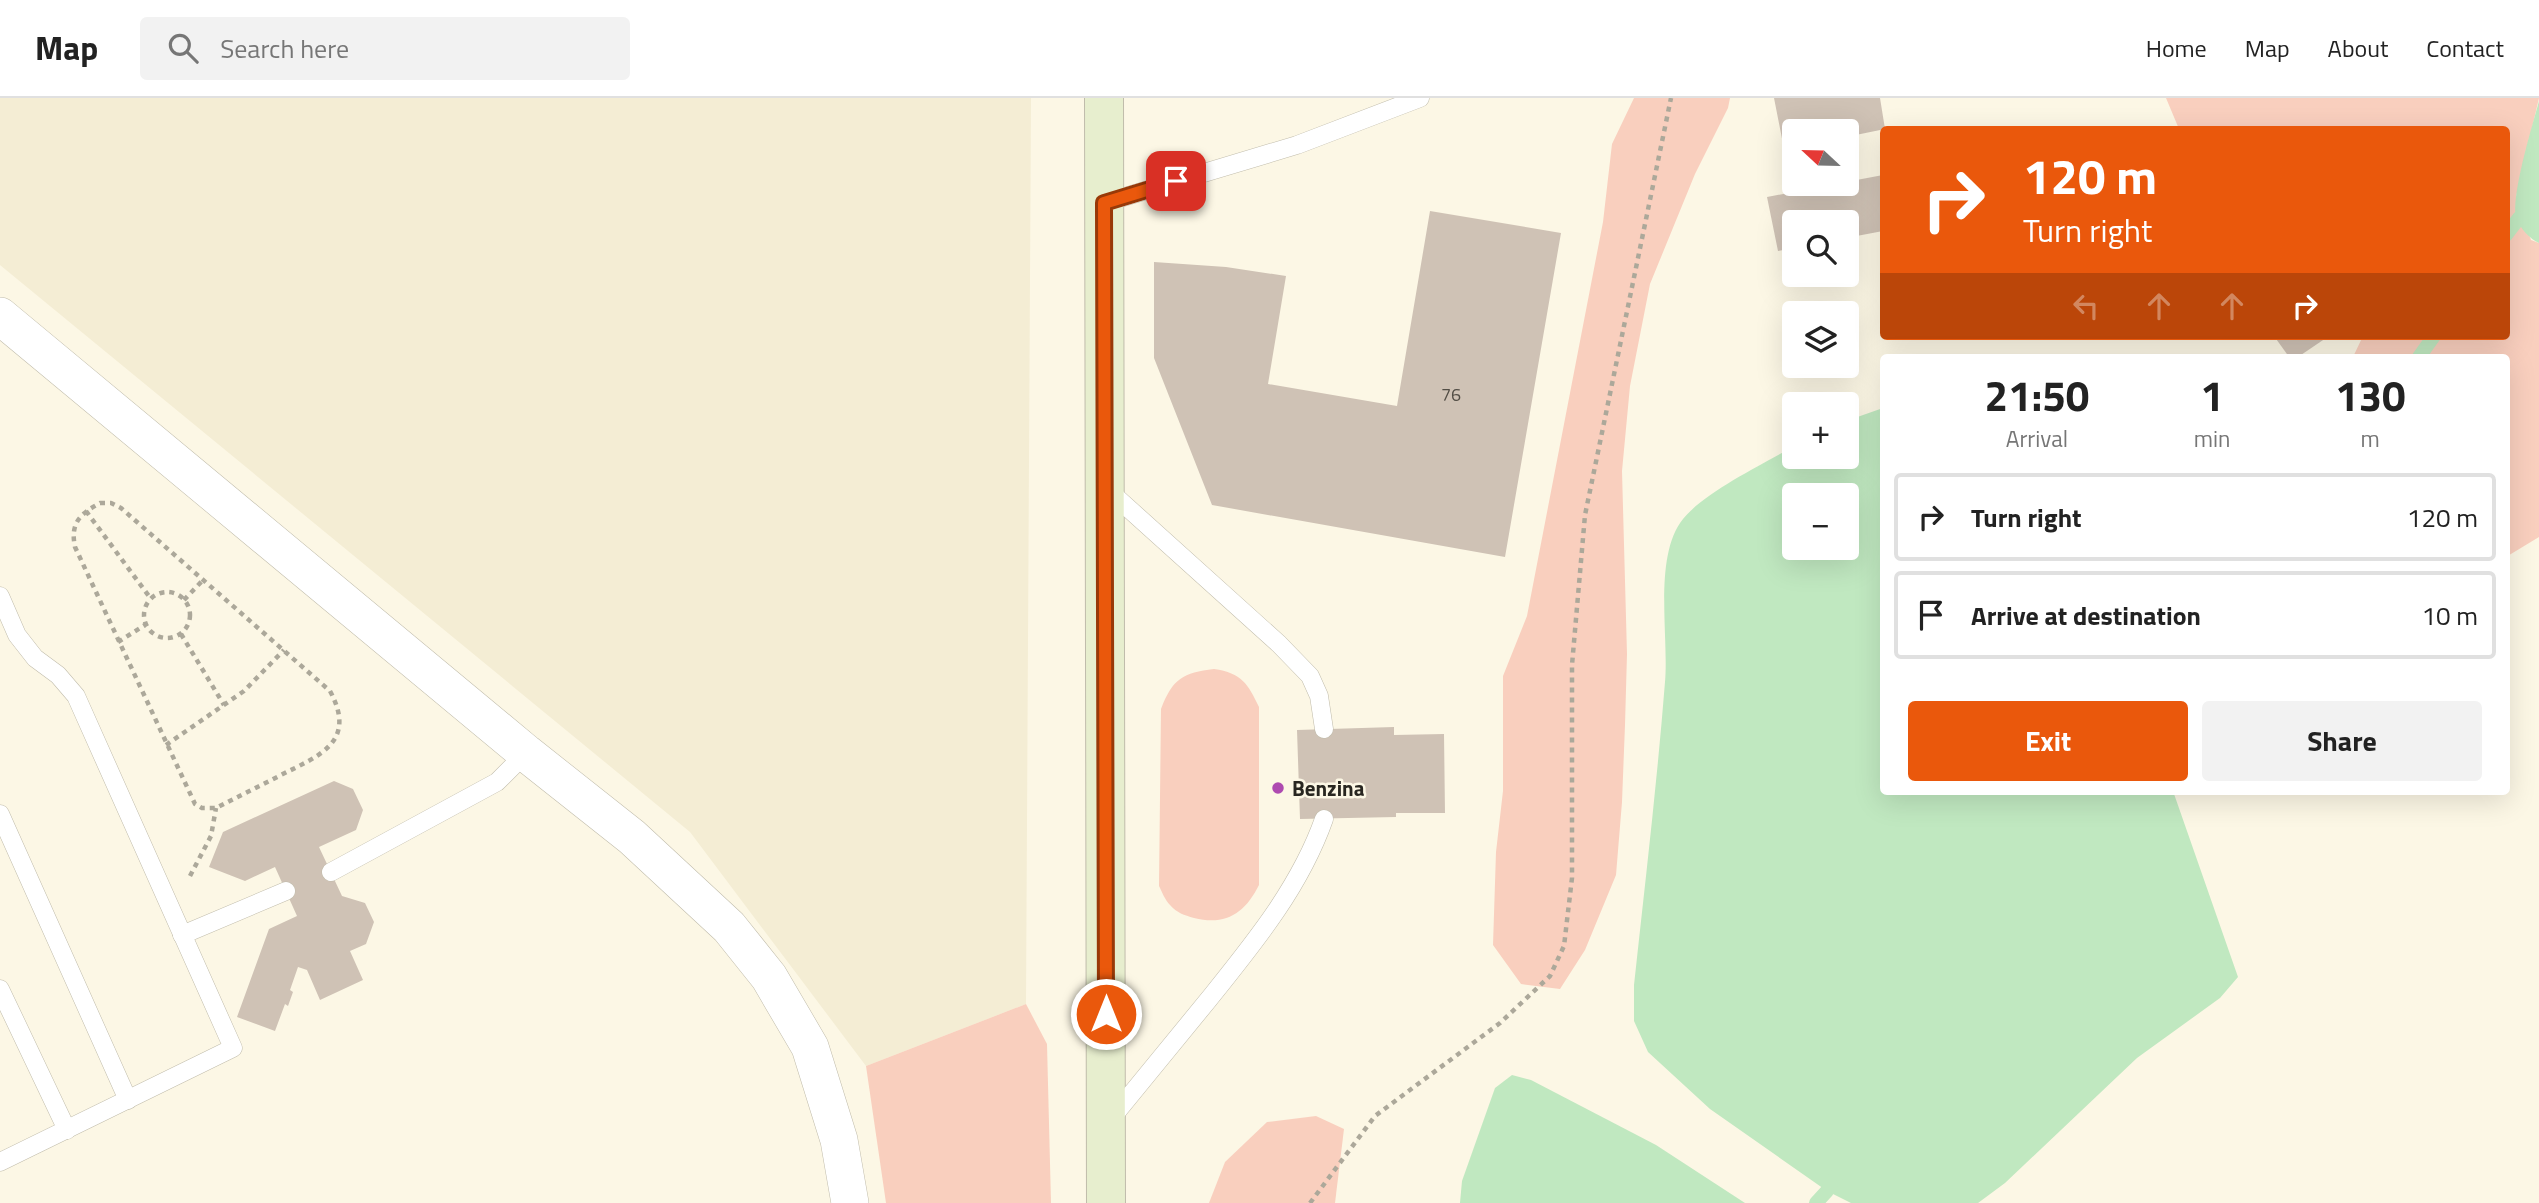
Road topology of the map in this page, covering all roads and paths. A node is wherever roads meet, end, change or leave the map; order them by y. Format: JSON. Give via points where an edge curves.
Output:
{"nodes":[{"id":1,"x":1104,"y":98,"type":"edge"},
{"id":2,"x":1420,"y":98,"type":"edge"},
{"id":3,"x":1671,"y":98,"type":"edge"},
{"id":4,"x":1104,"y":203,"type":"junction"},
{"id":5,"x":0,"y":316,"type":"edge"},
{"id":6,"x":1106,"y":489,"type":"junction"},
{"id":7,"x":86,"y":511,"type":"junction"},
{"id":8,"x":203,"y":579,"type":"junction"},
{"id":9,"x":0,"y":596,"type":"edge"},
{"id":10,"x":151,"y":599,"type":"junction"},
{"id":11,"x":184,"y":600,"type":"junction"},
{"id":12,"x":145,"y":625,"type":"junction"},
{"id":13,"x":181,"y":634,"type":"junction"},
{"id":14,"x":118,"y":642,"type":"junction"},
{"id":15,"x":284,"y":650,"type":"junction"},
{"id":16,"x":224,"y":705,"type":"junction"},
{"id":17,"x":1324,"y":730,"type":"dead end"},
{"id":18,"x":166,"y":745,"type":"junction"},
{"id":19,"x":526,"y":753,"type":"junction"},
{"id":20,"x":216,"y":807,"type":"junction"},
{"id":21,"x":0,"y":814,"type":"edge"},
{"id":22,"x":1324,"y":819,"type":"dead end"},
{"id":23,"x":331,"y":872,"type":"dead end"},
{"id":24,"x":286,"y":891,"type":"dead end"},
{"id":25,"x":170,"y":906,"type":"junction"},
{"id":26,"x":182,"y":934,"type":"junction"},
{"id":27,"x":0,"y":989,"type":"edge"},
{"id":28,"x":128,"y":1100,"type":"junction"},
{"id":29,"x":1106,"y":1125,"type":"junction"},
{"id":30,"x":67,"y":1130,"type":"junction"},
{"id":31,"x":0,"y":1162,"type":"edge"},
{"id":32,"x":850,"y":1203,"type":"edge"},
{"id":33,"x":1106,"y":1203,"type":"edge"},
{"id":34,"x":1310,"y":1203,"type":"edge"}],
"edges":[{"from":1,"to":4,"type":"main road"},
{"from":2,"to":4,"type":"lane","via":[[1297,145]]},
{"from":3,"to":34,"type":"path","via":[[1585,515],[1572,666],[1572,878],[1564,946],[1550,976],[1500,1023],[1375,1116]]},
{"from":4,"to":6,"type":"main road"},
{"from":5,"to":19,"type":"street"},
{"from":6,"to":17,"type":"lane","via":[[1310,676],[1320,696]]},
{"from":6,"to":29,"type":"main road"},
{"from":7,"to":8,"type":"path","via":[[100,503],[121,508]]},
{"from":7,"to":10,"type":"path"},
{"from":7,"to":14,"type":"path","via":[[72,533],[75,547]]},
{"from":8,"to":11,"type":"path"},
{"from":8,"to":15,"type":"path"},
{"from":9,"to":25,"type":"lane","via":[[17,635],[76,696]]},
{"from":10,"to":11,"type":"path","via":[[174,593]]},
{"from":10,"to":12,"type":"path","via":[[145,608]]},
{"from":11,"to":13,"type":"path","via":[[190,618]]},
{"from":12,"to":13,"type":"path","via":[[163,638]]},
{"from":12,"to":14,"type":"path"},
{"from":13,"to":16,"type":"path"},
{"from":14,"to":18,"type":"path"},
{"from":15,"to":16,"type":"path","via":[[260,677]]},
{"from":15,"to":20,"type":"path","via":[[330,691],[339,712],[337,733],[323,754]]},
{"from":16,"to":18,"type":"path"},
{"from":18,"to":20,"type":"path","via":[[195,804]]},
{"from":19,"to":23,"type":"lane","via":[[497,782]]},
{"from":19,"to":32,"type":"street","via":[[632,836],[729,927],[769,977],[810,1047],[839,1140]]},
{"from":20,"to":25,"type":"path","via":[[211,836],[197,867]]},
{"from":21,"to":28,"type":"lane"},
{"from":22,"to":29,"type":"lane","via":[[1291,889]]},
{"from":24,"to":26,"type":"lane"},
{"from":25,"to":26,"type":"lane"},
{"from":26,"to":28,"type":"lane","via":[[233,1048]]},
{"from":27,"to":30,"type":"lane"},
{"from":28,"to":30,"type":"lane"},
{"from":29,"to":33,"type":"main road"},
{"from":30,"to":31,"type":"lane"}]}
